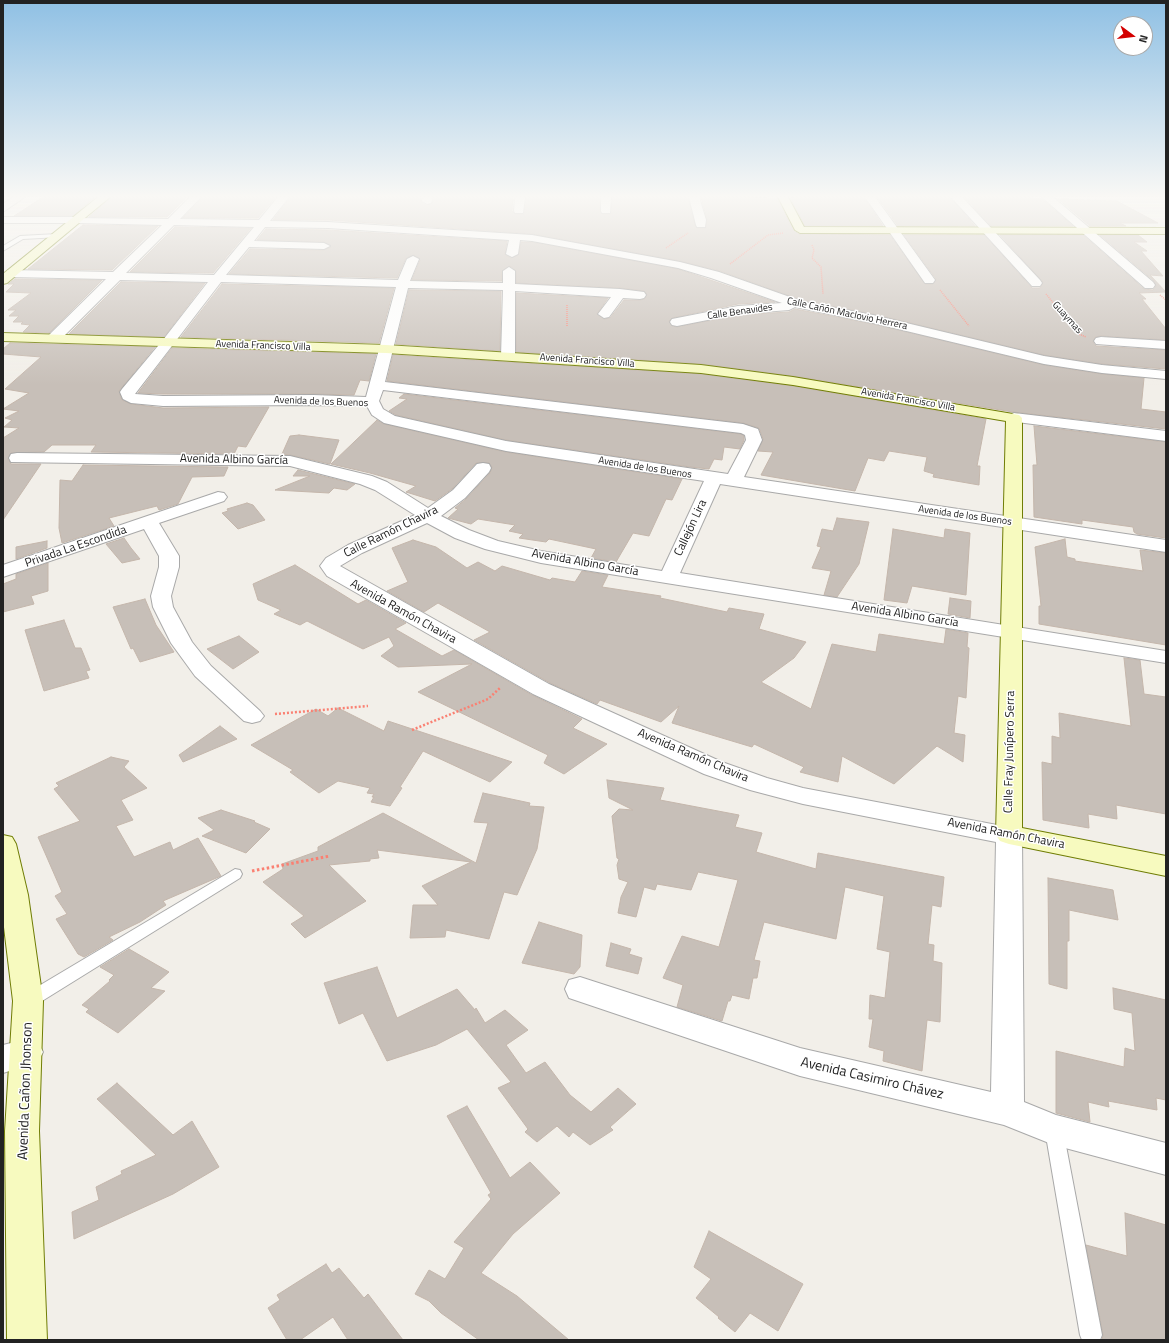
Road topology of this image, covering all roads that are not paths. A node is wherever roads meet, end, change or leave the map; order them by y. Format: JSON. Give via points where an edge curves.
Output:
{"nodes":[{"id":1,"x":413,"y":259,"type":"dead end"},
{"id":2,"x":27,"y":260,"type":"edge"},
{"id":3,"x":132,"y":260,"type":"edge"},
{"id":4,"x":233,"y":260,"type":"edge"},
{"id":5,"x":656,"y":260,"type":"edge"},
{"id":6,"x":914,"y":260,"type":"edge"},
{"id":7,"x":1014,"y":260,"type":"edge"},
{"id":8,"x":1120,"y":260,"type":"edge"},
{"id":9,"x":509,"y":271,"type":"dead end"},
{"id":10,"x":7,"y":276,"type":"edge"},
{"id":11,"x":116,"y":276,"type":"junction"},
{"id":12,"x":217,"y":279,"type":"junction"},
{"id":13,"x":929,"y":280,"type":"road end"},
{"id":14,"x":1036,"y":283,"type":"road end"},
{"id":15,"x":403,"y":284,"type":"junction"},
{"id":16,"x":1149,"y":285,"type":"dead end"},
{"id":17,"x":509,"y":287,"type":"junction"},
{"id":18,"x":620,"y":293,"type":"junction"},
{"id":19,"x":640,"y":295,"type":"dead end"},
{"id":20,"x":802,"y":305,"type":"junction"},
{"id":21,"x":604,"y":314,"type":"dead end"},
{"id":22,"x":677,"y":322,"type":"dead end"},
{"id":23,"x":3,"y":337,"type":"edge"},
{"id":24,"x":54,"y":338,"type":"junction"},
{"id":25,"x":1101,"y":341,"type":"road end"},
{"id":26,"x":168,"y":343,"type":"junction"},
{"id":27,"x":1166,"y":345,"type":"edge"},
{"id":28,"x":386,"y":350,"type":"junction"},
{"id":29,"x":508,"y":356,"type":"junction"},
{"id":30,"x":1166,"y":375,"type":"edge"},
{"id":31,"x":377,"y":385,"type":"junction"},
{"id":32,"x":372,"y":402,"type":"junction"},
{"id":33,"x":1014,"y":418,"type":"junction"},
{"id":34,"x":1166,"y":436,"type":"edge"},
{"id":35,"x":17,"y":458,"type":"dead end"},
{"id":36,"x":483,"y":468,"type":"dead end"},
{"id":37,"x":714,"y":478,"type":"junction"},
{"id":38,"x":733,"y":481,"type":"junction"},
{"id":39,"x":218,"y":497,"type":"dead end"},
{"id":40,"x":428,"y":516,"type":"junction"},
{"id":41,"x":149,"y":522,"type":"junction"},
{"id":42,"x":1013,"y":523,"type":"junction"},
{"id":43,"x":1166,"y":546,"type":"edge"},
{"id":44,"x":333,"y":562,"type":"joint"},
{"id":45,"x":3,"y":571,"type":"edge"},
{"id":46,"x":669,"y":577,"type":"junction"},
{"id":47,"x":1012,"y":632,"type":"junction"},
{"id":48,"x":1166,"y":657,"type":"edge"},
{"id":49,"x":252,"y":716,"type":"road end"},
{"id":50,"x":1009,"y":834,"type":"junction"},
{"id":51,"x":3,"y":844,"type":"edge"},
{"id":52,"x":1166,"y":866,"type":"edge"},
{"id":53,"x":235,"y":874,"type":"road end"},
{"id":54,"x":580,"y":989,"type":"dead end"},
{"id":55,"x":28,"y":1001,"type":"junction"},
{"id":56,"x":15,"y":1055,"type":"edge"},
{"id":57,"x":1007,"y":1111,"type":"junction"},
{"id":58,"x":1054,"y":1130,"type":"junction"},
{"id":59,"x":1166,"y":1159,"type":"edge"},
{"id":60,"x":1091,"y":1335,"type":"dead end"},
{"id":61,"x":27,"y":1340,"type":"edge"}],
"edges":[{"from":1,"to":15,"type":"street"},
{"from":2,"to":10,"type":"main road"},
{"from":3,"to":11,"type":"street"},
{"from":4,"to":12,"type":"street"},
{"from":5,"to":20,"type":"street","name":"Calle Cañón Maclovio Herrera","via":[[715,275]]},
{"from":6,"to":13,"type":"street"},
{"from":7,"to":14,"type":"street"},
{"from":8,"to":16,"type":"street"},
{"from":9,"to":17,"type":"street"},
{"from":10,"to":11,"type":"street"},
{"from":11,"to":12,"type":"street"},
{"from":11,"to":24,"type":"street"},
{"from":12,"to":15,"type":"street"},
{"from":12,"to":26,"type":"street"},
{"from":15,"to":17,"type":"street"},
{"from":15,"to":28,"type":"street"},
{"from":17,"to":18,"type":"street"},
{"from":17,"to":29,"type":"street"},
{"from":18,"to":19,"type":"street"},
{"from":18,"to":21,"type":"street"},
{"from":20,"to":22,"type":"street","name":"Calle Benavides","via":[[755,308]]},
{"from":20,"to":30,"type":"street","name":"Calle Cañón Maclovio Herrera","via":[[1077,366]]},
{"from":23,"to":24,"type":"main road","name":"Avenida Francisco Villa"},
{"from":24,"to":26,"type":"main road","name":"Avenida Francisco Villa"},
{"from":25,"to":27,"type":"street"},
{"from":26,"to":28,"type":"main road","name":"Avenida Francisco Villa"},
{"from":26,"to":32,"type":"street","name":"Avenida de los Buenos","via":[[126,392],[131,398],[163,401]]},
{"from":28,"to":29,"type":"main road","name":"Avenida Francisco Villa"},
{"from":28,"to":31,"type":"street"},
{"from":29,"to":33,"type":"main road","name":"Avenida Francisco Villa","via":[[745,374]]},
{"from":31,"to":32,"type":"street"},
{"from":31,"to":38,"type":"street","via":[[743,429],[752,432],[754,440]]},
{"from":32,"to":37,"type":"street","name":"Avenida de los Buenos","via":[[377,412],[390,420],[506,446]]},
{"from":33,"to":34,"type":"street","name":"Avenida Francisco Villa"},
{"from":33,"to":42,"type":"main road","name":"Calle Fray Junípero Serra"},
{"from":35,"to":40,"type":"street","name":"Avenida Albino García","via":[[290,461],[382,486]]},
{"from":36,"to":40,"type":"street","name":"Calle Ramón Chavira","via":[[459,494]]},
{"from":37,"to":38,"type":"street","name":"Avenida de los Buenos"},
{"from":37,"to":46,"type":"street","name":"Callejón Lira"},
{"from":38,"to":42,"type":"street","name":"Avenida de los Buenos"},
{"from":39,"to":41,"type":"street","name":"Privada La Escondida"},
{"from":40,"to":44,"type":"street","name":"Calle Ramón Chavira","via":[[355,549]]},
{"from":40,"to":46,"type":"street","name":"Avenida Albino García","via":[[462,534],[492,545],[540,557]]},
{"from":41,"to":45,"type":"street","name":"Privada La Escondida"},
{"from":41,"to":49,"type":"street","via":[[164,543],[169,556],[169,567],[161,596],[163,607],[182,643],[203,671]]},
{"from":42,"to":43,"type":"street","name":"Avenida de los Buenos"},
{"from":42,"to":47,"type":"main road","name":"Calle Fray Junípero Serra"},
{"from":44,"to":50,"type":"street","name":"Avenida Ramón Chavira","via":[[330,566],[334,572],[541,689],[714,768],[803,796]]},
{"from":46,"to":47,"type":"street","name":"Avenida Albino García"},
{"from":47,"to":48,"type":"street","name":"Avenida Albino García"},
{"from":47,"to":50,"type":"main road","name":"Calle Fray Junípero Serra"},
{"from":50,"to":52,"type":"main road","name":"Avenida Ramón Chavira"},
{"from":50,"to":57,"type":"street","name":"Calle Fray Junípero Serra"},
{"from":51,"to":55,"type":"main road","name":"Avenida Cañon Jhonson","via":[[14,895]]},
{"from":53,"to":55,"type":"lane"},
{"from":54,"to":57,"type":"street","name":"Avenida Casimiro Chávez","via":[[800,1062]]},
{"from":55,"to":56,"type":"main road","name":"Avenida Cañon Jhonson"},
{"from":56,"to":61,"type":"main road","name":"Avenida Cañon Jhonson","via":[[22,1131]]},
{"from":57,"to":58,"type":"street","name":"Avenida Casimiro Chávez"},
{"from":58,"to":59,"type":"street","name":"Avenida Casimiro Chávez"},
{"from":58,"to":60,"type":"lane"}]}
